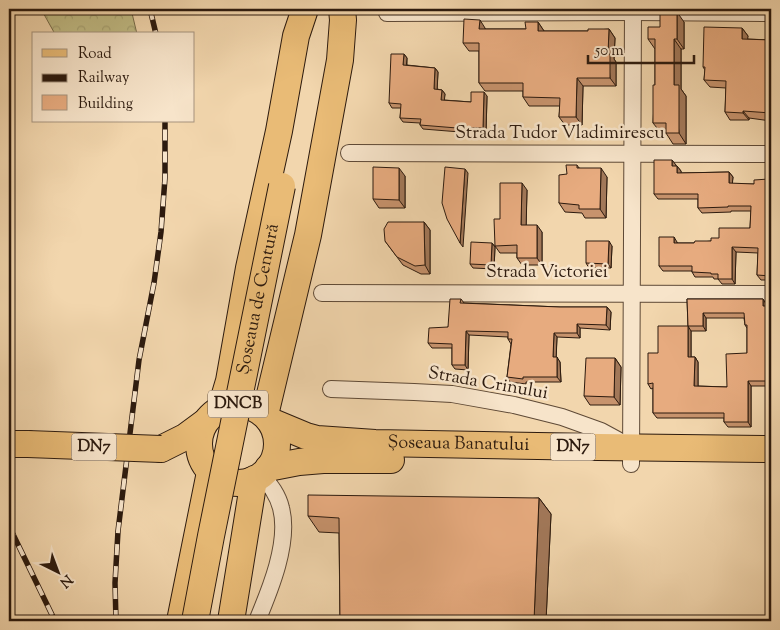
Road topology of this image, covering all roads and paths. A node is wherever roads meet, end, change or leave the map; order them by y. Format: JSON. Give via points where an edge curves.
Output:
{"nodes":[{"id":1,"x":305,"y":9,"type":"edge"},
{"id":2,"x":317,"y":9,"type":"edge"},
{"id":3,"x":335,"y":9,"type":"edge"},
{"id":4,"x":342,"y":9,"type":"edge"},
{"id":5,"x":633,"y":10,"type":"edge"},
{"id":6,"x":387,"y":13,"type":"dead end"},
{"id":7,"x":771,"y":13,"type":"edge"},
{"id":8,"x":349,"y":153,"type":"dead end"},
{"id":9,"x":632,"y":154,"type":"junction"},
{"id":10,"x":771,"y":154,"type":"edge"},
{"id":11,"x":290,"y":188,"type":"junction"},
{"id":12,"x":322,"y":293,"type":"dead end"},
{"id":13,"x":632,"y":294,"type":"junction"},
{"id":14,"x":771,"y":294,"type":"edge"},
{"id":15,"x":331,"y":389,"type":"dead end"},
{"id":16,"x":213,"y":416,"type":"junction"},
{"id":17,"x":267,"y":418,"type":"junction"},
{"id":18,"x":9,"y":444,"type":"edge"},
{"id":19,"x":161,"y":449,"type":"junction"},
{"id":20,"x":771,"y":449,"type":"edge"},
{"id":21,"x":631,"y":456,"type":"junction"},
{"id":22,"x":771,"y":464,"type":"edge"},
{"id":23,"x":207,"y":467,"type":"junction"},
{"id":24,"x":261,"y":474,"type":"junction"},
{"id":25,"x":180,"y":621,"type":"edge"},
{"id":26,"x":195,"y":621,"type":"edge"},
{"id":27,"x":213,"y":621,"type":"edge"},
{"id":28,"x":231,"y":621,"type":"edge"},
{"id":29,"x":257,"y":621,"type":"edge"}],
"edges":[{"from":1,"to":16,"type":"main road","via":[[296,36],[229,381]]},
{"from":2,"to":11,"type":"main road","name":"Șoseaua de Centură","number":"DNCB"},
{"from":3,"to":11,"type":"main road","name":"Șoseaua de Centură","number":"DNCB","via":[[326,62]]},
{"from":4,"to":17,"type":"main road","via":[[340,60],[308,234]]},
{"from":5,"to":6,"type":"street"},
{"from":5,"to":7,"type":"street"},
{"from":5,"to":9,"type":"street"},
{"from":8,"to":9,"type":"street","name":"Strada Tudor Vladimirescu"},
{"from":9,"to":10,"type":"street","name":"Strada Tudor Vladimirescu"},
{"from":9,"to":13,"type":"street"},
{"from":11,"to":26,"type":"main road","name":"Șoseaua de Centură","number":"DNCB","bridge":true,"via":[[211,536]]},
{"from":11,"to":27,"type":"main road","name":"Șoseaua de Centură","number":"DNCB"},
{"from":12,"to":13,"type":"street","name":"Strada Victoriei"},
{"from":13,"to":14,"type":"street","name":"Strada Victoriei"},
{"from":13,"to":21,"type":"street"},
{"from":15,"to":21,"type":"street","name":"Strada Crinului","via":[[452,394],[514,405],[601,431]]},
{"from":16,"to":17,"type":"main road","number":"DN7","via":[[227,406],[241,405],[254,408]]},
{"from":16,"to":19,"type":"main road","number":"DN7","via":[[186,437]]},
{"from":16,"to":23,"type":"main road","via":[[199,438],[198,446]]},
{"from":17,"to":21,"type":"main road","name":"Șoseaua Banatului","number":"DN7","via":[[317,439]]},
{"from":17,"to":24,"type":"main road","via":[[274,430],[276,445],[273,460]]},
{"from":18,"to":19,"type":"main road","number":"DN7","bridge":true},
{"from":19,"to":23,"type":"main road","number":"DN7","via":[[186,456]]},
{"from":20,"to":21,"type":"main road","name":"Șoseaua Banatului","number":"DN7"},
{"from":21,"to":22,"type":"main road","name":"Șoseaua Banatului","number":"DN7"},
{"from":21,"to":24,"type":"main road","name":"Șoseaua Banatului","number":"DN7","via":[[323,460],[299,462]]},
{"from":23,"to":24,"type":"main road","number":"DN7","via":[[218,478],[236,483]]},
{"from":23,"to":25,"type":"main road"},
{"from":24,"to":28,"type":"main road"},
{"from":24,"to":29,"type":"street","via":[[278,499],[284,532],[272,582]]}]}
